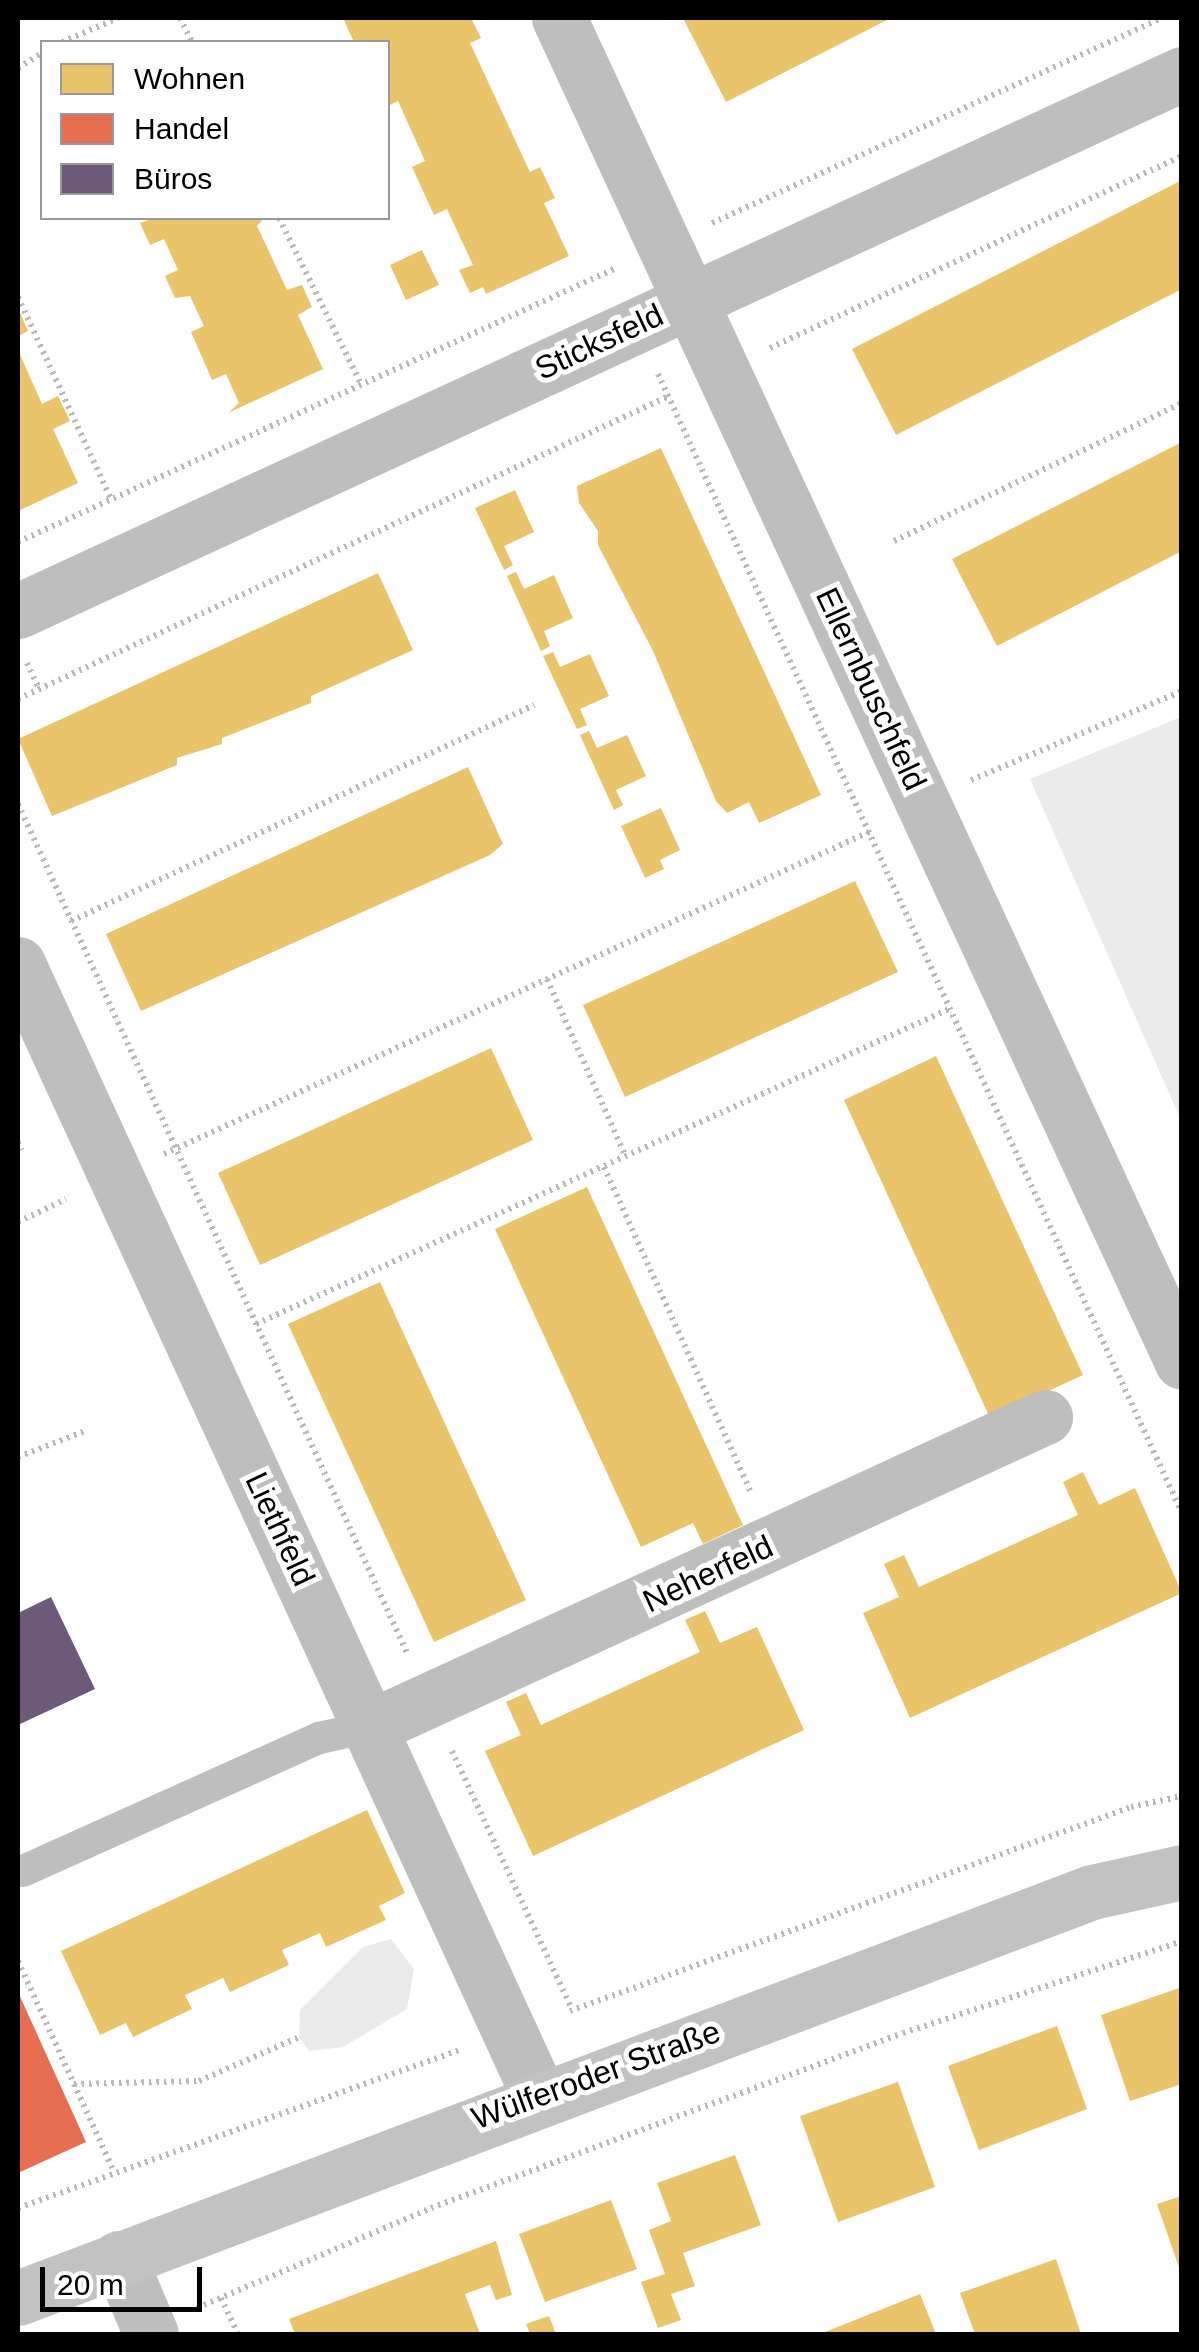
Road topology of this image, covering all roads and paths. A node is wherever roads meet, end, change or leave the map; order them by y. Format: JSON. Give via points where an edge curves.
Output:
{"nodes":[{"id":1,"x":118,"y":18,"type":"edge"},
{"id":2,"x":559,"y":18,"type":"edge"},
{"id":3,"x":1161,"y":18,"type":"edge"},
{"id":4,"x":67,"y":40,"type":"edge"},
{"id":5,"x":40,"y":54,"type":"edge"},
{"id":6,"x":18,"y":68,"type":"edge"},
{"id":7,"x":1182,"y":74,"type":"edge"},
{"id":8,"x":1182,"y":156,"type":"edge"},
{"id":9,"x":280,"y":220,"type":"edge"},
{"id":10,"x":665,"y":245,"type":"junction"},
{"id":11,"x":18,"y":297,"type":"edge"},
{"id":12,"x":691,"y":300,"type":"junction"},
{"id":13,"x":636,"y":326,"type":"junction"},
{"id":14,"x":723,"y":369,"type":"junction"},
{"id":15,"x":361,"y":384,"type":"junction"},
{"id":16,"x":668,"y":396,"type":"junction"},
{"id":17,"x":1182,"y":403,"type":"edge"},
{"id":18,"x":111,"y":500,"type":"junction"},
{"id":19,"x":894,"y":541,"type":"dead end"},
{"id":20,"x":18,"y":542,"type":"edge"},
{"id":21,"x":18,"y":611,"type":"edge"},
{"id":22,"x":1182,"y":691,"type":"edge"},
{"id":23,"x":18,"y":699,"type":"edge"},
{"id":24,"x":534,"y":705,"type":"dead end"},
{"id":25,"x":18,"y":804,"type":"edge"},
{"id":26,"x":924,"y":804,"type":"junction"},
{"id":27,"x":869,"y":832,"type":"junction"},
{"id":28,"x":71,"y":921,"type":"junction"},
{"id":29,"x":18,"y":964,"type":"edge"},
{"id":30,"x":547,"y":979,"type":"junction"},
{"id":31,"x":950,"y":1010,"type":"junction"},
{"id":32,"x":176,"y":1149,"type":"junction"},
{"id":33,"x":626,"y":1157,"type":"junction"},
{"id":34,"x":604,"y":1167,"type":"junction"},
{"id":35,"x":116,"y":1176,"type":"junction"},
{"id":36,"x":18,"y":1222,"type":"edge"},
{"id":37,"x":256,"y":1324,"type":"junction"},
{"id":38,"x":1182,"y":1362,"type":"edge"},
{"id":39,"x":1044,"y":1416,"type":"dead end"},
{"id":40,"x":85,"y":1431,"type":"dead end"},
{"id":41,"x":18,"y":1457,"type":"edge"},
{"id":42,"x":1182,"y":1513,"type":"edge"},
{"id":43,"x":774,"y":1544,"type":"junction"},
{"id":44,"x":429,"y":1701,"type":"junction"},
{"id":45,"x":370,"y":1727,"type":"junction"},
{"id":46,"x":1182,"y":1796,"type":"edge"},
{"id":47,"x":23,"y":1871,"type":"dead end"},
{"id":48,"x":1182,"y":1872,"type":"edge"},
{"id":49,"x":1182,"y":1940,"type":"edge"},
{"id":50,"x":18,"y":1961,"type":"edge"},
{"id":51,"x":572,"y":2010,"type":"junction"},
{"id":52,"x":510,"y":2032,"type":"junction"},
{"id":53,"x":299,"y":2038,"type":"dead end"},
{"id":54,"x":74,"y":2084,"type":"junction"},
{"id":55,"x":539,"y":2096,"type":"junction"},
{"id":56,"x":113,"y":2169,"type":"dead end"},
{"id":57,"x":18,"y":2208,"type":"edge"},
{"id":58,"x":119,"y":2258,"type":"junction"},
{"id":59,"x":18,"y":2298,"type":"edge"},
{"id":60,"x":221,"y":2298,"type":"junction"},
{"id":61,"x":150,"y":2332,"type":"edge"},
{"id":62,"x":238,"y":2334,"type":"edge"}],
"edges":[{"from":1,"to":4,"type":"path"},
{"from":2,"to":10,"type":"street","name":"Ellernbuschfeld"},
{"from":3,"to":10,"type":"path"},
{"from":5,"to":6,"type":"path"},
{"from":7,"to":12,"type":"street","name":"Sticksfeld"},
{"from":8,"to":14,"type":"path"},
{"from":9,"to":15,"type":"path"},
{"from":10,"to":12,"type":"street","name":"Ellernbuschfeld"},
{"from":10,"to":15,"type":"path"},
{"from":11,"to":18,"type":"path"},
{"from":12,"to":13,"type":"street","name":"Sticksfeld"},
{"from":12,"to":14,"type":"street","name":"Ellernbuschfeld"},
{"from":13,"to":16,"type":"path"},
{"from":13,"to":21,"type":"street","name":"Sticksfeld"},
{"from":14,"to":16,"type":"path"},
{"from":14,"to":26,"type":"street","name":"Ellernbuschfeld"},
{"from":15,"to":18,"type":"path"},
{"from":16,"to":23,"type":"path"},
{"from":16,"to":27,"type":"path"},
{"from":17,"to":19,"type":"path"},
{"from":18,"to":20,"type":"path"},
{"from":22,"to":26,"type":"path"},
{"from":24,"to":28,"type":"path"},
{"from":25,"to":28,"type":"path"},
{"from":26,"to":27,"type":"path"},
{"from":26,"to":38,"type":"street","name":"Ellernbuschfeld"},
{"from":27,"to":30,"type":"path"},
{"from":27,"to":31,"type":"path"},
{"from":28,"to":32,"type":"path"},
{"from":29,"to":35,"type":"street","name":"Liethfeld"},
{"from":30,"to":32,"type":"path"},
{"from":30,"to":33,"type":"path"},
{"from":31,"to":33,"type":"path"},
{"from":31,"to":42,"type":"path"},
{"from":32,"to":35,"type":"path"},
{"from":32,"to":37,"type":"path"},
{"from":33,"to":34,"type":"path"},
{"from":34,"to":37,"type":"path"},
{"from":34,"to":43,"type":"path"},
{"from":35,"to":36,"type":"path"},
{"from":35,"to":45,"type":"street","name":"Liethfeld"},
{"from":37,"to":44,"type":"path"},
{"from":39,"to":43,"type":"street","name":"Neherfeld"},
{"from":40,"to":41,"type":"path"},
{"from":43,"to":44,"type":"street","name":"Neherfeld"},
{"from":44,"to":45,"type":"street","name":"Neherfeld"},
{"from":44,"to":51,"type":"path"},
{"from":45,"to":47,"type":"lane","via":[[318,1738]]},
{"from":45,"to":52,"type":"street","name":"Liethfeld"},
{"from":46,"to":51,"type":"path","via":[[1131,1808]]},
{"from":48,"to":55,"type":"main road","name":"Wülferoder Straße","via":[[1092,1892]]},
{"from":49,"to":60,"type":"path","via":[[902,2033],[612,2141],[332,2247]]},
{"from":50,"to":54,"type":"path"},
{"from":51,"to":52,"type":"path"},
{"from":52,"to":55,"type":"street","name":"Liethfeld"},
{"from":52,"to":57,"type":"path"},
{"from":53,"to":54,"type":"path","via":[[200,2081]]},
{"from":54,"to":56,"type":"path"},
{"from":55,"to":58,"type":"main road","name":"Wülferoder Straße"},
{"from":58,"to":59,"type":"main road","name":"Wülferoder Straße"},
{"from":58,"to":61,"type":"street"},
{"from":60,"to":61,"type":"path"},
{"from":60,"to":62,"type":"path"}]}
